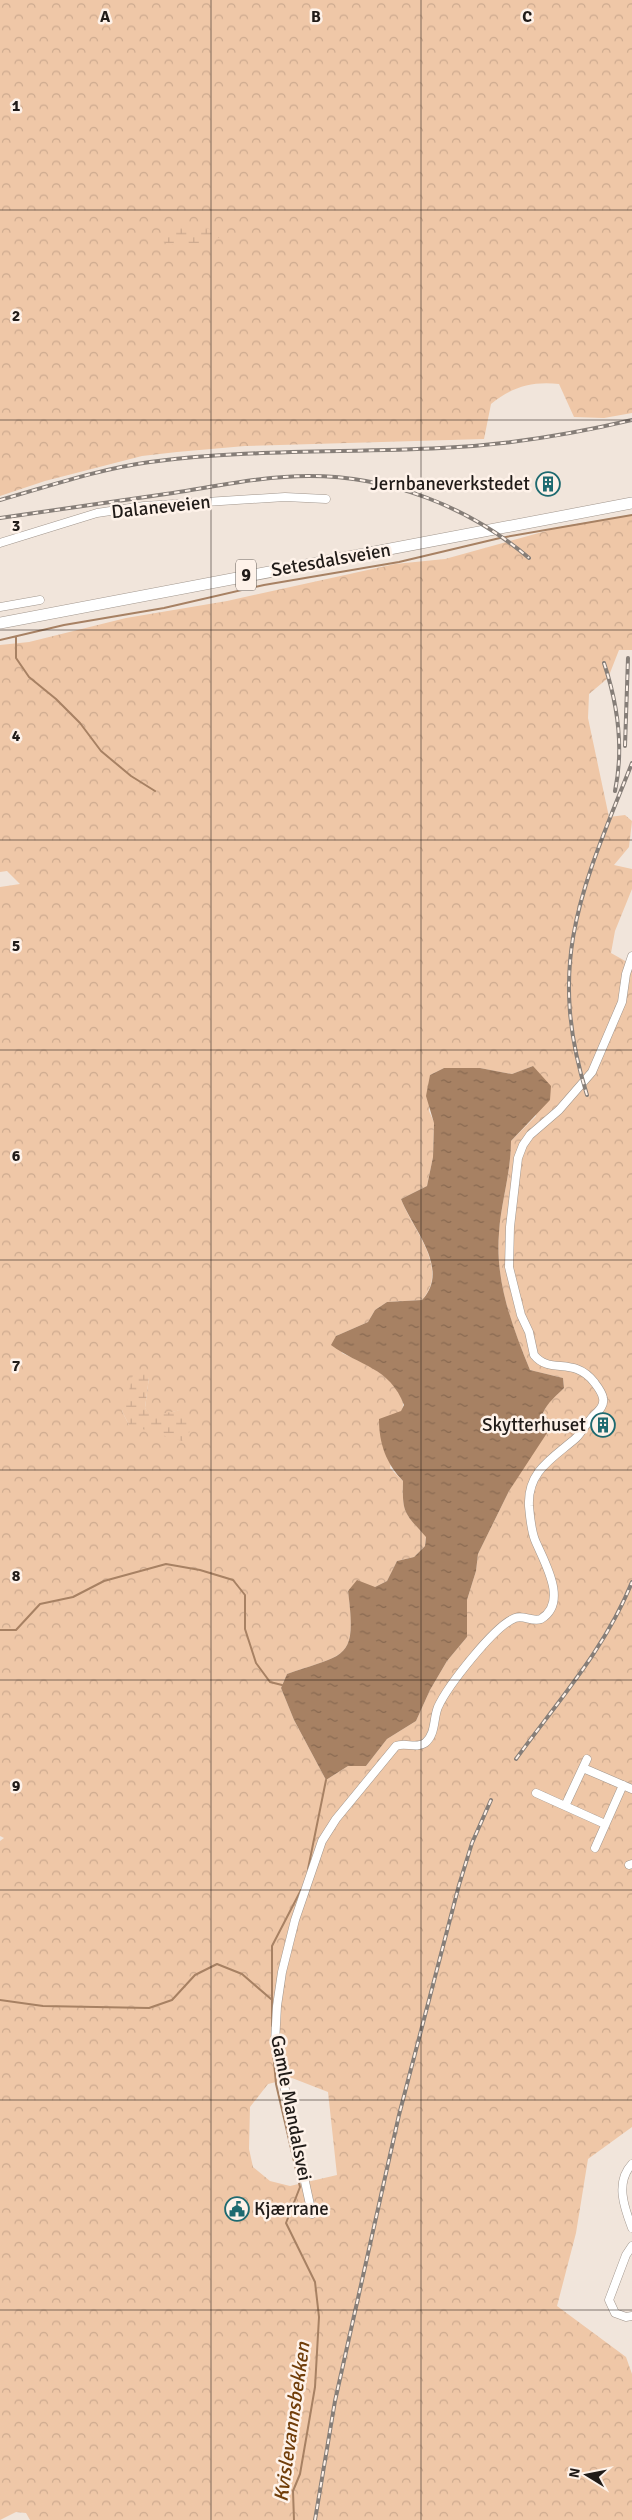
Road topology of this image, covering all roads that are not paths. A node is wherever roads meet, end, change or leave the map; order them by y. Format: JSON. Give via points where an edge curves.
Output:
{"nodes":[{"id":1,"x":326,"y":499,"type":"dead end"},
{"id":2,"x":632,"y":503,"type":"edge"},
{"id":3,"x":0,"y":543,"type":"edge"},
{"id":4,"x":40,"y":600,"type":"dead end"},
{"id":5,"x":0,"y":607,"type":"edge"},
{"id":6,"x":0,"y":623,"type":"edge"},
{"id":7,"x":632,"y":956,"type":"edge"},
{"id":8,"x":587,"y":1758,"type":"dead end"},
{"id":9,"x":583,"y":1768,"type":"junction"},
{"id":10,"x":623,"y":1785,"type":"junction"},
{"id":11,"x":632,"y":1789,"type":"edge"},
{"id":12,"x":536,"y":1793,"type":"dead end"},
{"id":13,"x":565,"y":1806,"type":"junction"},
{"id":14,"x":605,"y":1824,"type":"junction"},
{"id":15,"x":595,"y":1848,"type":"dead end"},
{"id":16,"x":632,"y":2164,"type":"edge"},
{"id":17,"x":312,"y":2214,"type":"dead end"},
{"id":18,"x":632,"y":2228,"type":"edge"},
{"id":19,"x":632,"y":2246,"type":"edge"},
{"id":20,"x":632,"y":2316,"type":"edge"}],
"edges":[{"from":1,"to":3,"type":"street","name":"Dalaneveien","via":[[286,497],[115,510]]},
{"from":2,"to":6,"type":"highway","name":"Setesdalsveien","number":"9"},
{"from":4,"to":5,"type":"street"},
{"from":7,"to":17,"type":"street","name":"Gamle Mandalsvei","via":[[622,1002],[592,1072],[523,1145],[510,1226],[510,1272],[534,1355],[544,1363],[584,1371],[597,1386],[603,1400],[602,1407],[579,1435],[544,1463],[529,1490],[534,1535],[553,1590],[553,1606],[541,1619],[519,1617],[497,1630],[445,1694],[428,1740],[418,1746],[396,1746],[363,1784],[322,1841],[291,1934],[279,1993],[275,2043]]},
{"from":8,"to":9,"type":"street"},
{"from":9,"to":10,"type":"street"},
{"from":9,"to":13,"type":"street"},
{"from":10,"to":11,"type":"street"},
{"from":10,"to":14,"type":"street"},
{"from":12,"to":13,"type":"street"},
{"from":13,"to":14,"type":"street"},
{"from":14,"to":15,"type":"street"},
{"from":16,"to":18,"type":"street","via":[[622,2186]]},
{"from":19,"to":20,"type":"street","via":[[610,2300],[618,2315]]}]}
